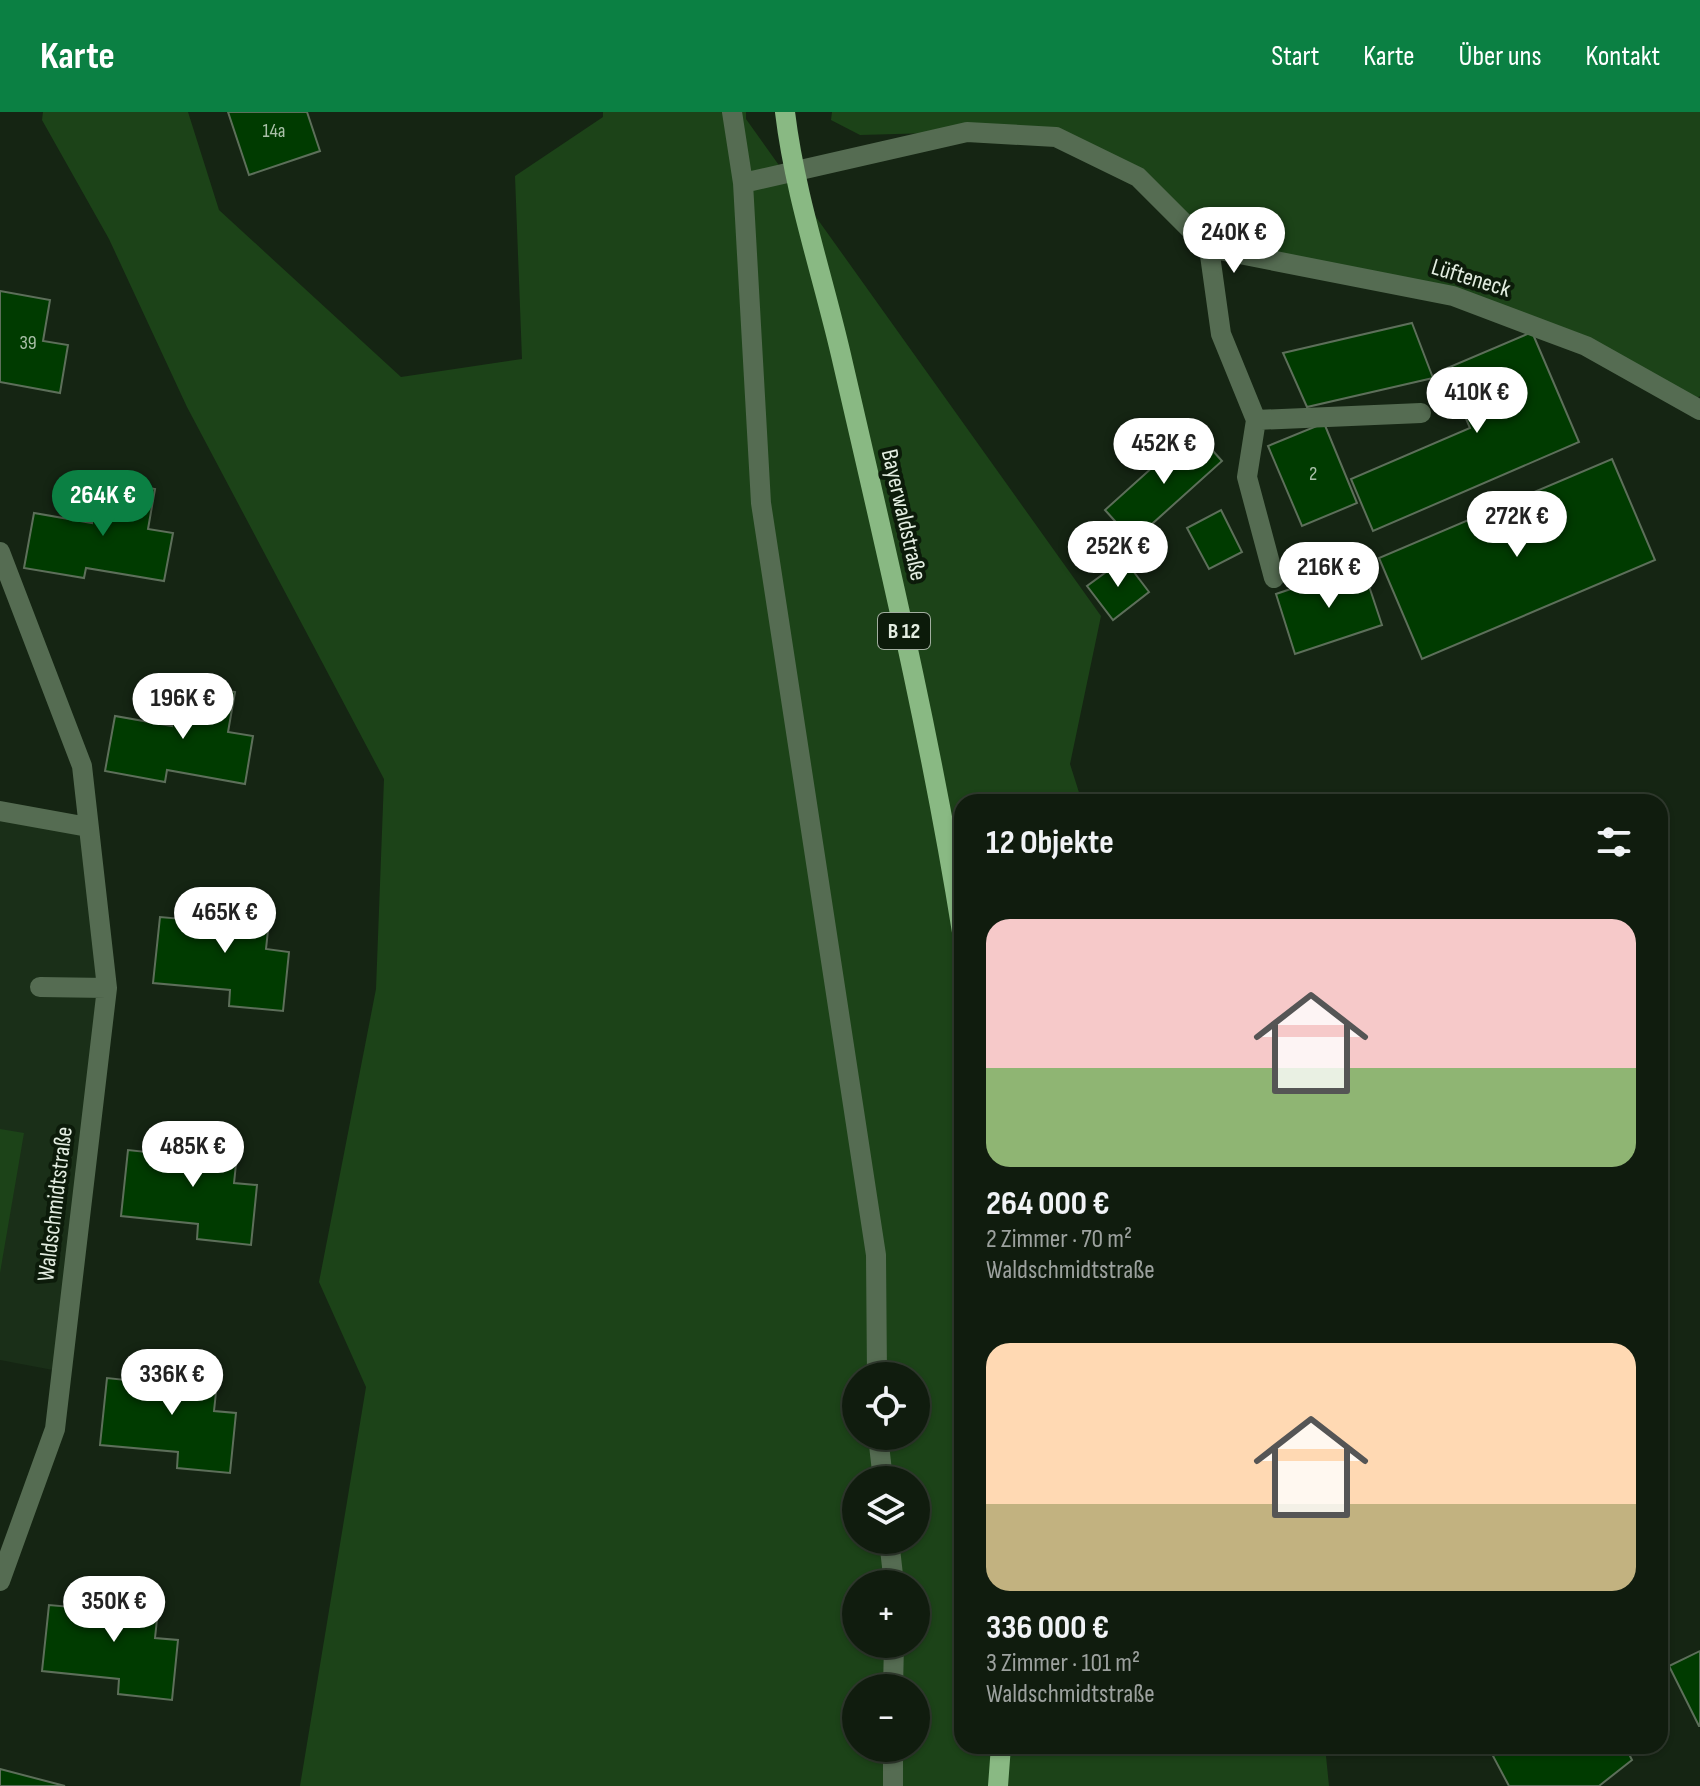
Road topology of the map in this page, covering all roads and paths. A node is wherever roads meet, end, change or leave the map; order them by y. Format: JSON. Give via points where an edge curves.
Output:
{"nodes":[{"id":1,"x":732,"y":112,"type":"edge"},
{"id":2,"x":785,"y":112,"type":"edge"},
{"id":3,"x":792,"y":170,"type":"junction"},
{"id":4,"x":743,"y":183,"type":"junction"},
{"id":5,"x":1209,"y":248,"type":"junction"},
{"id":6,"x":1700,"y":410,"type":"edge"},
{"id":7,"x":1421,"y":413,"type":"dead end"},
{"id":8,"x":1256,"y":420,"type":"junction"},
{"id":9,"x":0,"y":552,"type":"edge"},
{"id":10,"x":1274,"y":578,"type":"dead end"},
{"id":11,"x":0,"y":811,"type":"edge"},
{"id":12,"x":88,"y":827,"type":"junction"},
{"id":13,"x":954,"y":886,"type":"edge"},
{"id":14,"x":40,"y":987,"type":"dead end"},
{"id":15,"x":107,"y":988,"type":"junction"},
{"id":16,"x":877,"y":1362,"type":"edge"},
{"id":17,"x":0,"y":1579,"type":"edge"},
{"id":18,"x":1000,"y":1754,"type":"edge"},
{"id":19,"x":893,"y":1762,"type":"edge"},
{"id":20,"x":893,"y":1786,"type":"edge"},
{"id":21,"x":998,"y":1786,"type":"edge"}],
"edges":[{"from":1,"to":4,"type":"street"},
{"from":2,"to":3,"type":"main road","name":"Bayerwaldstraße","number":"B 12"},
{"from":3,"to":4,"type":"street"},
{"from":3,"to":5,"type":"street","via":[[967,132],[1056,137],[1138,177]]},
{"from":3,"to":13,"type":"main road","name":"Bayerwaldstraße","number":"B 12","via":[[835,331],[927,732]]},
{"from":4,"to":16,"type":"street","via":[[761,503],[876,1255]]},
{"from":5,"to":6,"type":"street","name":"Lüfteneck","via":[[1453,296],[1586,346]]},
{"from":5,"to":8,"type":"street","via":[[1221,334]]},
{"from":7,"to":8,"type":"street"},
{"from":8,"to":10,"type":"street","via":[[1247,477]]},
{"from":9,"to":12,"type":"street","name":"Waldschmidtstraße","via":[[82,766]]},
{"from":11,"to":12,"type":"street"},
{"from":12,"to":15,"type":"street","name":"Waldschmidtstraße"},
{"from":14,"to":15,"type":"street"},
{"from":15,"to":17,"type":"street","name":"Waldschmidtstraße","via":[[55,1429]]},
{"from":18,"to":21,"type":"main road"},
{"from":19,"to":20,"type":"street"}]}
